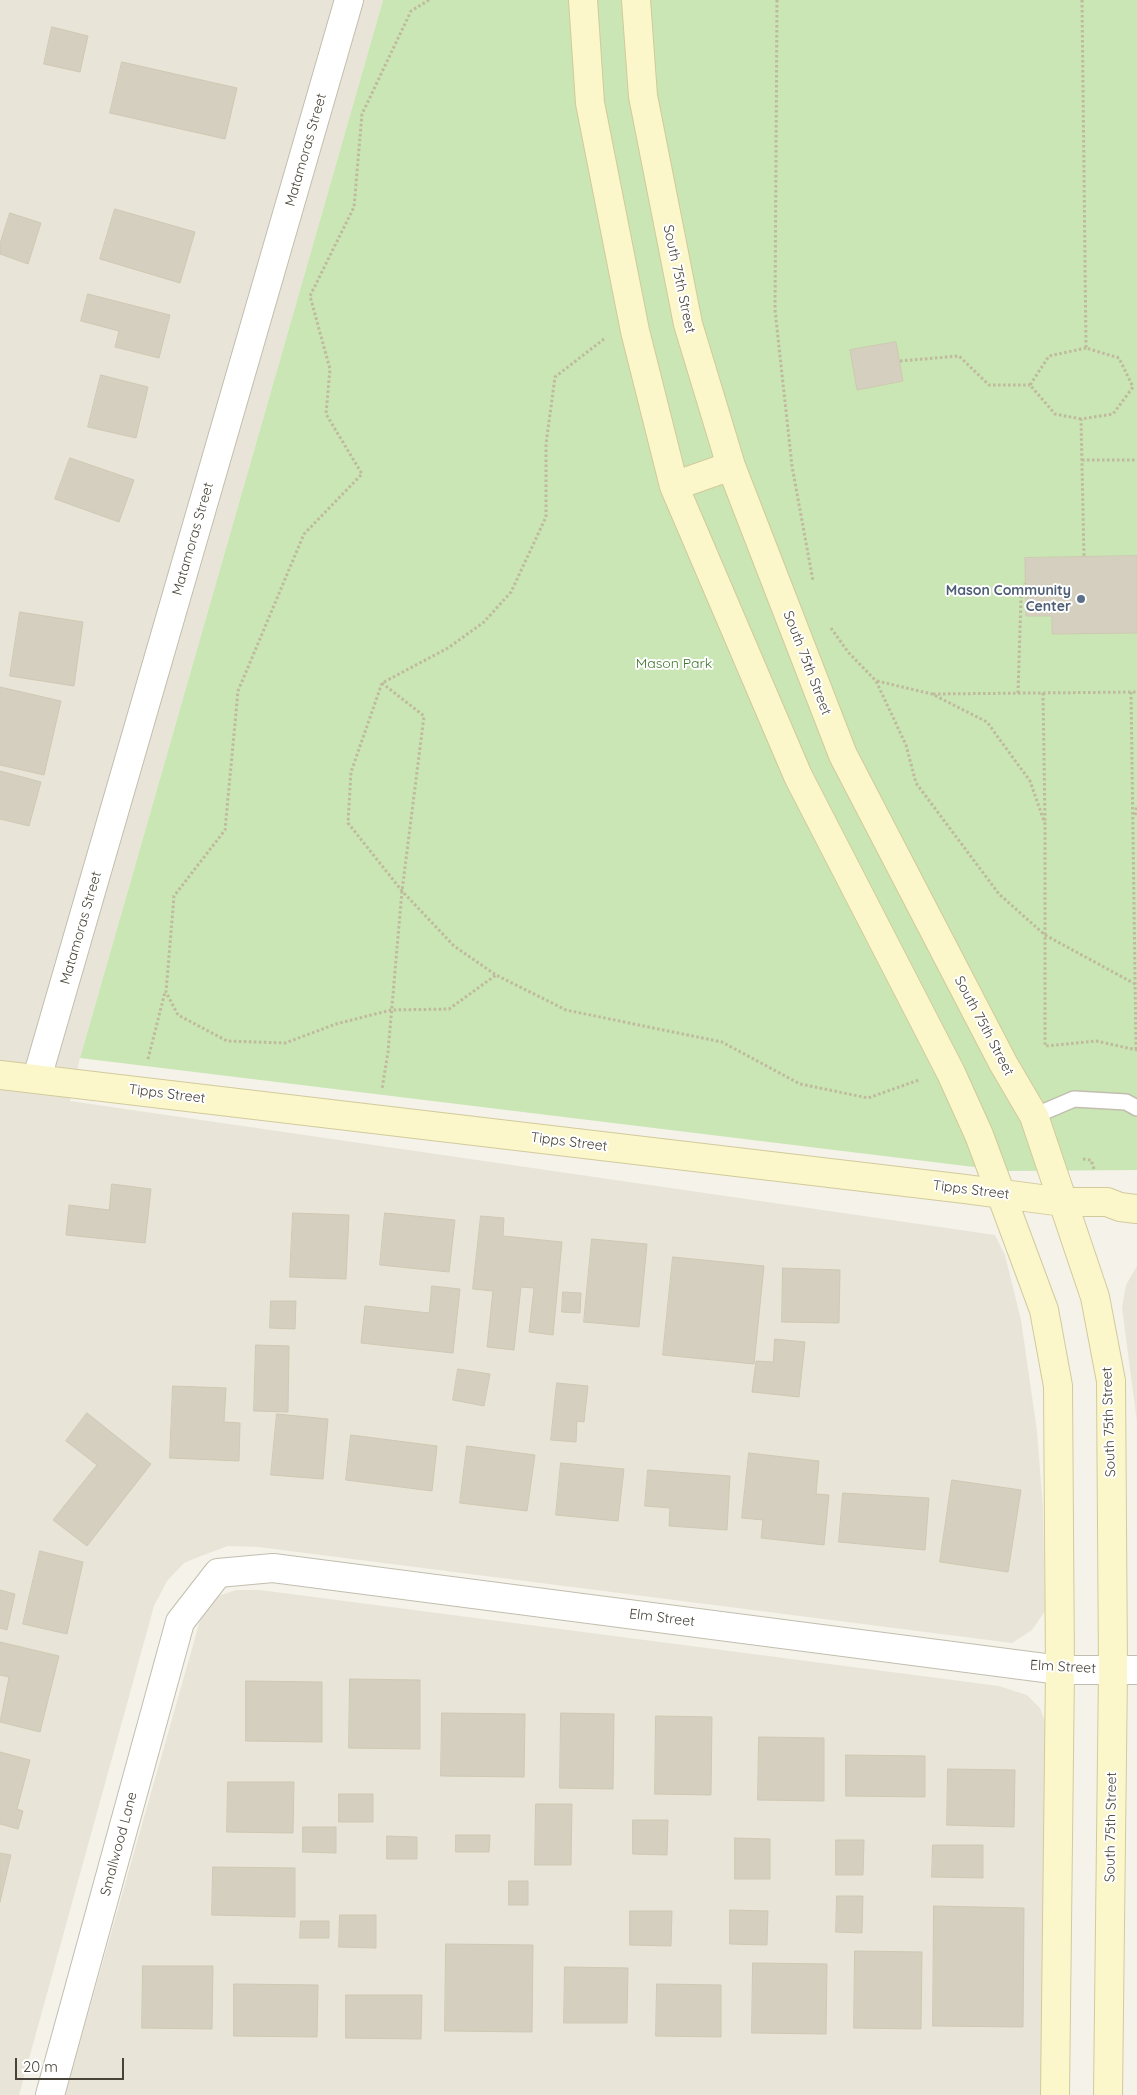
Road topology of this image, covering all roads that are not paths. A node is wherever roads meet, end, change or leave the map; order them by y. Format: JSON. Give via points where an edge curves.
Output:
{"nodes":[{"id":1,"x":350,"y":0,"type":"edge"},
{"id":2,"x":583,"y":0,"type":"edge"},
{"id":3,"x":636,"y":0,"type":"edge"},
{"id":4,"x":731,"y":466,"type":"junction"},
{"id":5,"x":674,"y":486,"type":"junction"},
{"id":6,"x":0,"y":1074,"type":"edge"},
{"id":7,"x":37,"y":1078,"type":"junction"},
{"id":8,"x":1137,"y":1108,"type":"edge"},
{"id":9,"x":1034,"y":1116,"type":"junction"},
{"id":10,"x":998,"y":1193,"type":"junction"},
{"id":11,"x":1063,"y":1202,"type":"junction"},
{"id":12,"x":1137,"y":1209,"type":"edge"},
{"id":13,"x":199,"y":1598,"type":"joint"},
{"id":14,"x":1060,"y":1670,"type":"junction"},
{"id":15,"x":1125,"y":1670,"type":"edge"},
{"id":16,"x":50,"y":2095,"type":"edge"},
{"id":17,"x":1056,"y":2095,"type":"edge"},
{"id":18,"x":1108,"y":2095,"type":"edge"}],
"edges":[{"from":1,"to":7,"type":"street","name":"Matamoras Street"},
{"from":2,"to":5,"type":"main road","via":[[590,103],[635,331]]},
{"from":3,"to":4,"type":"main road","name":"South 75th Street","via":[[642,96],[688,324]]},
{"from":4,"to":5,"type":"main road"},
{"from":4,"to":9,"type":"main road","name":"South 75th Street","via":[[842,756]]},
{"from":5,"to":10,"type":"main road","via":[[798,776],[951,1073],[979,1135]]},
{"from":6,"to":7,"type":"main road","name":"Tipps Street"},
{"from":7,"to":10,"type":"main road","name":"Tipps Street"},
{"from":8,"to":9,"type":"lane","via":[[1126,1102],[1074,1098]]},
{"from":9,"to":11,"type":"main road","name":"South 75th Street"},
{"from":10,"to":11,"type":"main road","name":"Tipps Street"},
{"from":10,"to":14,"type":"main road","via":[[1044,1310],[1058,1386]]},
{"from":11,"to":12,"type":"main road","name":"Tipps Street","via":[[1107,1202]]},
{"from":11,"to":15,"type":"main road","name":"South 75th Street","via":[[1095,1297],[1110,1381]]},
{"from":13,"to":14,"type":"street","name":"Elm Street","via":[[218,1573],[273,1568]]},
{"from":13,"to":16,"type":"street","name":"Smallwood Lane","via":[[180,1622]]},
{"from":14,"to":15,"type":"street","name":"Elm Street"},
{"from":14,"to":17,"type":"main road"},
{"from":15,"to":18,"type":"main road","name":"South 75th Street"}]}
